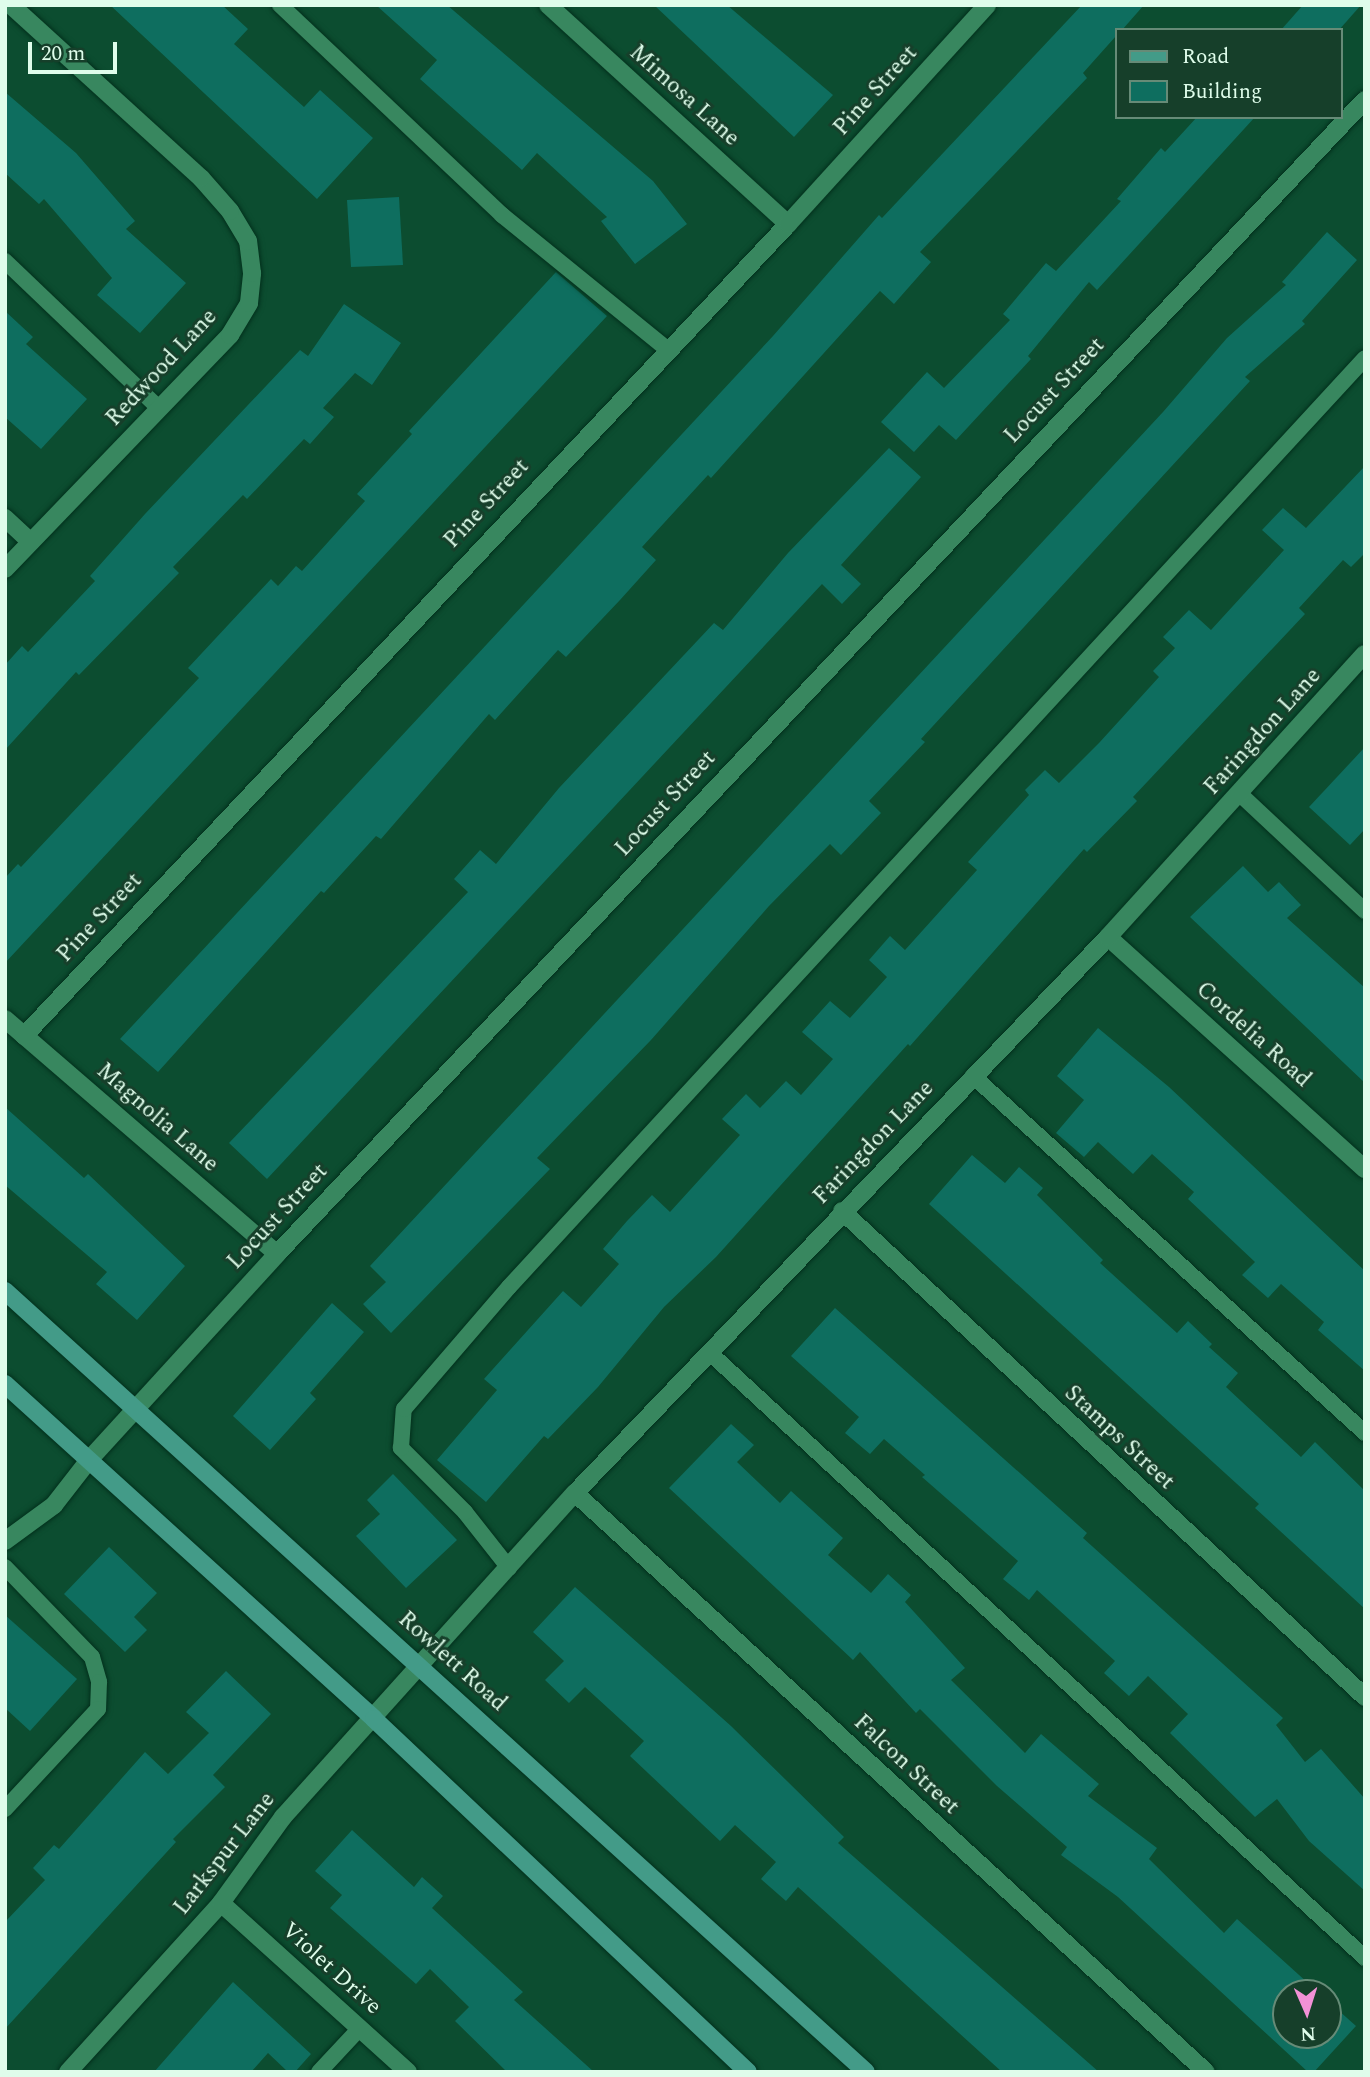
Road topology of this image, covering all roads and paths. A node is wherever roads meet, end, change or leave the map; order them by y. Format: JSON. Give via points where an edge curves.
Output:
{"nodes":[{"id":1,"x":11,"y":5,"type":"edge"},
{"id":2,"x":280,"y":5,"type":"edge"},
{"id":3,"x":548,"y":5,"type":"edge"},
{"id":4,"x":987,"y":5,"type":"edge"},
{"id":5,"x":1365,"y":100,"type":"edge"},
{"id":6,"x":788,"y":224,"type":"junction"},
{"id":7,"x":5,"y":261,"type":"edge"},
{"id":8,"x":668,"y":350,"type":"junction"},
{"id":9,"x":1365,"y":358,"type":"edge"},
{"id":10,"x":159,"y":408,"type":"junction"},
{"id":11,"x":5,"y":519,"type":"edge"},
{"id":12,"x":31,"y":542,"type":"junction"},
{"id":13,"x":5,"y":569,"type":"edge"},
{"id":14,"x":1365,"y":654,"type":"edge"},
{"id":15,"x":1241,"y":794,"type":"junction"},
{"id":16,"x":1365,"y":911,"type":"edge"},
{"id":17,"x":1108,"y":937,"type":"junction"},
{"id":18,"x":5,"y":1019,"type":"edge"},
{"id":19,"x":24,"y":1036,"type":"junction"},
{"id":20,"x":973,"y":1076,"type":"junction"},
{"id":21,"x":1365,"y":1169,"type":"edge"},
{"id":22,"x":842,"y":1211,"type":"junction"},
{"id":23,"x":277,"y":1254,"type":"junction"},
{"id":24,"x":5,"y":1290,"type":"edge"},
{"id":25,"x":709,"y":1352,"type":"junction"},
{"id":26,"x":5,"y":1384,"type":"edge"},
{"id":27,"x":134,"y":1410,"type":"junction"},
{"id":28,"x":1365,"y":1433,"type":"edge"},
{"id":29,"x":89,"y":1460,"type":"junction"},
{"id":30,"x":575,"y":1493,"type":"junction"},
{"id":31,"x":5,"y":1541,"type":"edge"},
{"id":32,"x":5,"y":1567,"type":"edge"},
{"id":33,"x":509,"y":1567,"type":"junction"},
{"id":34,"x":420,"y":1667,"type":"junction"},
{"id":35,"x":1365,"y":1698,"type":"edge"},
{"id":36,"x":374,"y":1719,"type":"junction"},
{"id":37,"x":5,"y":1809,"type":"edge"},
{"id":38,"x":222,"y":1903,"type":"junction"},
{"id":39,"x":1365,"y":1958,"type":"edge"},
{"id":40,"x":360,"y":2028,"type":"junction"},
{"id":41,"x":68,"y":2072,"type":"edge"},
{"id":42,"x":319,"y":2072,"type":"edge"},
{"id":43,"x":408,"y":2072,"type":"edge"},
{"id":44,"x":748,"y":2072,"type":"edge"},
{"id":45,"x":866,"y":2072,"type":"edge"},
{"id":46,"x":1206,"y":2072,"type":"edge"}],
"edges":[{"from":1,"to":10,"type":"street","name":"Redwood Lane","via":[[201,178],[230,211],[248,241],[249,303],[230,335]]},
{"from":2,"to":8,"type":"lane","via":[[502,215]]},
{"from":3,"to":6,"type":"street","name":"Mimosa Lane"},
{"from":4,"to":6,"type":"street","name":"Pine Street"},
{"from":5,"to":23,"type":"street","name":"Locust Street"},
{"from":6,"to":8,"type":"street","name":"Pine Street"},
{"from":7,"to":10,"type":"lane"},
{"from":8,"to":19,"type":"street","name":"Pine Street"},
{"from":9,"to":33,"type":"lane","via":[[509,1287],[404,1409],[401,1448],[465,1512]]},
{"from":10,"to":12,"type":"street","name":"Redwood Lane"},
{"from":11,"to":12,"type":"street"},
{"from":12,"to":13,"type":"street","name":"Redwood Lane"},
{"from":14,"to":15,"type":"street","name":"Faringdon Lane"},
{"from":15,"to":16,"type":"lane"},
{"from":15,"to":17,"type":"street","name":"Faringdon Lane"},
{"from":17,"to":20,"type":"street","name":"Faringdon Lane"},
{"from":17,"to":21,"type":"street","name":"Cordelia Road"},
{"from":18,"to":19,"type":"street","name":"Magnolia Lane"},
{"from":19,"to":23,"type":"street","name":"Magnolia Lane"},
{"from":20,"to":22,"type":"street","name":"Faringdon Lane"},
{"from":20,"to":28,"type":"lane"},
{"from":22,"to":25,"type":"street","name":"Faringdon Lane"},
{"from":22,"to":35,"type":"street","name":"Stamps Street"},
{"from":23,"to":27,"type":"street","name":"Locust Street"},
{"from":24,"to":27,"type":"main road","name":"Rowlett Road"},
{"from":25,"to":30,"type":"street","name":"Faringdon Lane"},
{"from":25,"to":39,"type":"lane"},
{"from":26,"to":29,"type":"main road"},
{"from":27,"to":29,"type":"street","name":"Locust Street"},
{"from":27,"to":34,"type":"main road","name":"Rowlett Road"},
{"from":29,"to":31,"type":"street","name":"Locust Street","via":[[54,1505]]},
{"from":29,"to":36,"type":"main road"},
{"from":30,"to":33,"type":"street","name":"Faringdon Lane"},
{"from":30,"to":46,"type":"street","name":"Falcon Street"},
{"from":32,"to":37,"type":"lane","via":[[92,1657],[99,1682],[98,1709]]},
{"from":33,"to":34,"type":"street","name":"Faringdon Lane"},
{"from":34,"to":36,"type":"street","name":"Larkspur Lane"},
{"from":34,"to":45,"type":"main road","name":"Rowlett Road"},
{"from":36,"to":38,"type":"street","name":"Larkspur Lane","via":[[283,1817]]},
{"from":36,"to":44,"type":"main road"},
{"from":38,"to":40,"type":"street","name":"Violet Drive"},
{"from":38,"to":41,"type":"street","name":"Larkspur Lane"},
{"from":40,"to":42,"type":"lane"},
{"from":40,"to":43,"type":"street","name":"Violet Drive"}]}
